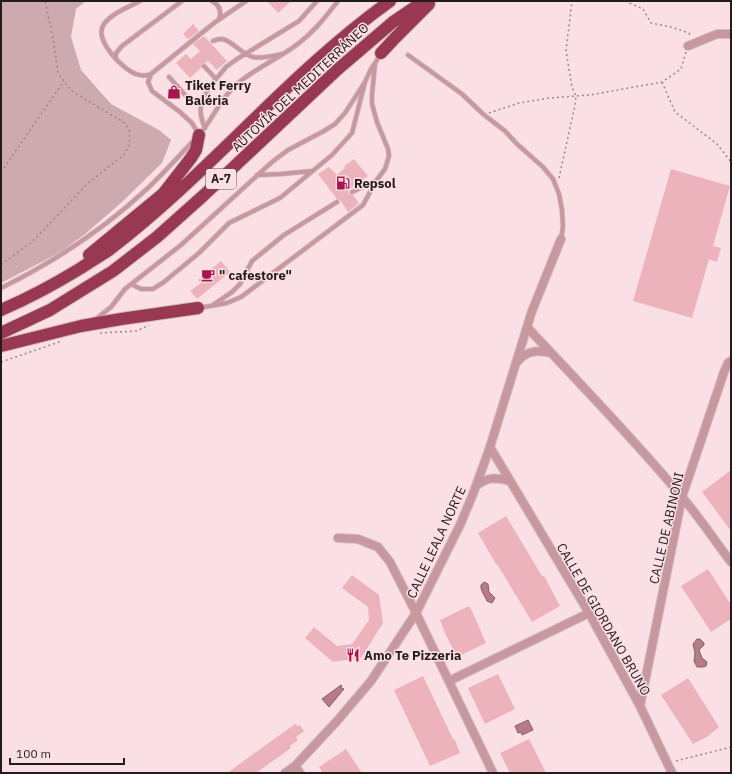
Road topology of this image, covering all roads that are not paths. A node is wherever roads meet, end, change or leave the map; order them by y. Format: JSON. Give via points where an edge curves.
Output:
{"nodes":[{"id":1,"x":140,"y":1,"type":"edge"},
{"id":2,"x":182,"y":1,"type":"edge"},
{"id":3,"x":212,"y":1,"type":"edge"},
{"id":4,"x":246,"y":1,"type":"edge"},
{"id":5,"x":317,"y":1,"type":"edge"},
{"id":6,"x":338,"y":1,"type":"edge"},
{"id":7,"x":390,"y":1,"type":"edge"},
{"id":8,"x":424,"y":1,"type":"edge"},
{"id":9,"x":433,"y":1,"type":"edge"},
{"id":10,"x":219,"y":19,"type":"junction"},
{"id":11,"x":731,"y":34,"type":"edge"},
{"id":12,"x":213,"y":41,"type":"dead end"},
{"id":13,"x":691,"y":44,"type":"road end"},
{"id":14,"x":286,"y":52,"type":"junction"},
{"id":15,"x":245,"y":54,"type":"junction"},
{"id":16,"x":408,"y":55,"type":"dead end"},
{"id":17,"x":116,"y":58,"type":"junction"},
{"id":18,"x":378,"y":58,"type":"junction"},
{"id":19,"x":204,"y":66,"type":"dead end"},
{"id":20,"x":151,"y":74,"type":"junction"},
{"id":21,"x":169,"y":77,"type":"dead end"},
{"id":22,"x":216,"y":78,"type":"junction"},
{"id":23,"x":365,"y":82,"type":"junction"},
{"id":24,"x":201,"y":103,"type":"junction"},
{"id":25,"x":202,"y":132,"type":"junction"},
{"id":26,"x":312,"y":171,"type":"junction"},
{"id":27,"x":257,"y":175,"type":"junction"},
{"id":28,"x":376,"y":181,"type":"junction"},
{"id":29,"x":352,"y":192,"type":"dead end"},
{"id":30,"x":337,"y":202,"type":"dead end"},
{"id":31,"x":561,"y":239,"type":"joint"},
{"id":32,"x":71,"y":273,"type":"junction"},
{"id":33,"x":131,"y":284,"type":"junction"},
{"id":34,"x":1,"y":288,"type":"edge"},
{"id":35,"x":211,"y":306,"type":"junction"},
{"id":36,"x":198,"y":308,"type":"joint"},
{"id":37,"x":1,"y":310,"type":"edge"},
{"id":38,"x":82,"y":326,"type":"junction"},
{"id":39,"x":527,"y":327,"type":"junction"},
{"id":40,"x":1,"y":334,"type":"edge"},
{"id":41,"x":1,"y":346,"type":"edge"},
{"id":42,"x":551,"y":353,"type":"junction"},
{"id":43,"x":731,"y":361,"type":"edge"},
{"id":44,"x":516,"y":364,"type":"junction"},
{"id":45,"x":490,"y":447,"type":"junction"},
{"id":46,"x":510,"y":481,"type":"junction"},
{"id":47,"x":475,"y":487,"type":"junction"},
{"id":48,"x":682,"y":497,"type":"junction"},
{"id":49,"x":338,"y":538,"type":"dead end"},
{"id":50,"x":731,"y":562,"type":"edge"},
{"id":51,"x":416,"y":613,"type":"junction"},
{"id":52,"x":589,"y":613,"type":"junction"},
{"id":53,"x":449,"y":681,"type":"junction"},
{"id":54,"x":640,"y":706,"type":"junction"},
{"id":55,"x":297,"y":769,"type":"edge"},
{"id":56,"x":286,"y":773,"type":"edge"},
{"id":57,"x":494,"y":773,"type":"edge"},
{"id":58,"x":672,"y":773,"type":"edge"}],
"edges":[{"from":1,"to":17,"type":"lane","via":[[112,16],[103,25],[100,33],[105,46]]},
{"from":2,"to":17,"type":"lane","via":[[122,46],[116,53]]},
{"from":3,"to":10,"type":"lane","via":[[220,8]]},
{"from":4,"to":10,"type":"lane"},
{"from":5,"to":15,"type":"lane","via":[[299,21]]},
{"from":6,"to":14,"type":"lane","via":[[317,28]]},
{"from":7,"to":32,"type":"highway","name":"AUTOVÍA DEL MEDITERRÁNEO","number":"A-7","via":[[322,55],[166,203],[108,251]]},
{"from":8,"to":40,"type":"highway","name":"AUTOVÍA DEL MEDITERRÁNEO","number":"A-7","via":[[393,22],[338,69],[157,237],[113,271],[50,310]]},
{"from":9,"to":18,"type":"highway"},
{"from":10,"to":20,"type":"lane"},
{"from":11,"to":13,"type":"street","via":[[717,34]]},
{"from":12,"to":15,"type":"lane","via":[[221,39]]},
{"from":14,"to":15,"type":"lane","via":[[261,58]]},
{"from":14,"to":25,"type":"lane","via":[[237,84]]},
{"from":15,"to":22,"type":"lane","via":[[226,67]]},
{"from":16,"to":31,"type":"lane","via":[[462,94],[505,131],[553,179],[562,210]]},
{"from":17,"to":20,"type":"lane","via":[[135,74]]},
{"from":18,"to":23,"type":"lane"},
{"from":18,"to":28,"type":"lane","via":[[372,104],[389,156],[385,169]]},
{"from":19,"to":22,"type":"lane"},
{"from":20,"to":25,"type":"lane","via":[[148,82],[152,91]]},
{"from":21,"to":24,"type":"lane","via":[[187,97]]},
{"from":22,"to":24,"type":"lane","via":[[203,95]]},
{"from":23,"to":26,"type":"lane","via":[[352,133],[332,155]]},
{"from":23,"to":27,"type":"lane","via":[[335,124],[288,150]]},
{"from":24,"to":25,"type":"lane"},
{"from":25,"to":32,"type":"highway","via":[[192,158],[163,194],[92,252]]},
{"from":25,"to":34,"type":"lane","via":[[148,188],[102,227],[58,257]]},
{"from":26,"to":27,"type":"lane"},
{"from":26,"to":33,"type":"lane","via":[[280,198],[229,223],[199,253],[153,289]]},
{"from":27,"to":33,"type":"lane","via":[[181,245]]},
{"from":28,"to":29,"type":"lane"},
{"from":28,"to":35,"type":"lane","via":[[362,205],[354,212],[241,297]]},
{"from":30,"to":35,"type":"lane","via":[[284,235],[252,261],[240,284]]},
{"from":31,"to":39,"type":"street","name":"CALLE LEALA NORTE"},
{"from":32,"to":37,"type":"highway","name":"AUTOVÍA DEL MEDITERRÁNEO","number":"A-7","via":[[44,290]]},
{"from":33,"to":38,"type":"lane","via":[[121,292],[104,314]]},
{"from":35,"to":36,"type":"lane"},
{"from":36,"to":38,"type":"highway"},
{"from":38,"to":41,"type":"highway"},
{"from":39,"to":42,"type":"street"},
{"from":39,"to":44,"type":"street","name":"CALLE LEALA NORTE"},
{"from":42,"to":44,"type":"street","via":[[528,352]]},
{"from":42,"to":48,"type":"street","via":[[617,422]]},
{"from":43,"to":48,"type":"street","name":"CALLE DE ABINONI","via":[[724,372]]},
{"from":44,"to":45,"type":"street","name":"CALLE LEALA NORTE"},
{"from":45,"to":46,"type":"street","name":"CALLE DE GIORDANO BRUNO"},
{"from":45,"to":47,"type":"street","name":"CALLE LEALA NORTE"},
{"from":46,"to":47,"type":"street","via":[[496,477]]},
{"from":46,"to":52,"type":"street","name":"CALLE DE GIORDANO BRUNO"},
{"from":47,"to":51,"type":"street","name":"CALLE LEALA NORTE","via":[[460,525]]},
{"from":48,"to":50,"type":"street"},
{"from":48,"to":54,"type":"street","name":"CALLE DE ABINONI"},
{"from":49,"to":51,"type":"street","via":[[358,539],[378,547],[390,562]]},
{"from":51,"to":53,"type":"street"},
{"from":51,"to":55,"type":"street","name":"CALLE LEALA NORTE","via":[[371,682]]},
{"from":52,"to":53,"type":"street"},
{"from":52,"to":54,"type":"street","name":"CALLE DE GIORDANO BRUNO"},
{"from":53,"to":57,"type":"street"},
{"from":54,"to":58,"type":"street","name":"CALLE DE GIORDANO BRUNO"},
{"from":55,"to":56,"type":"street","name":"CALLE LEALA NORTE"}]}
